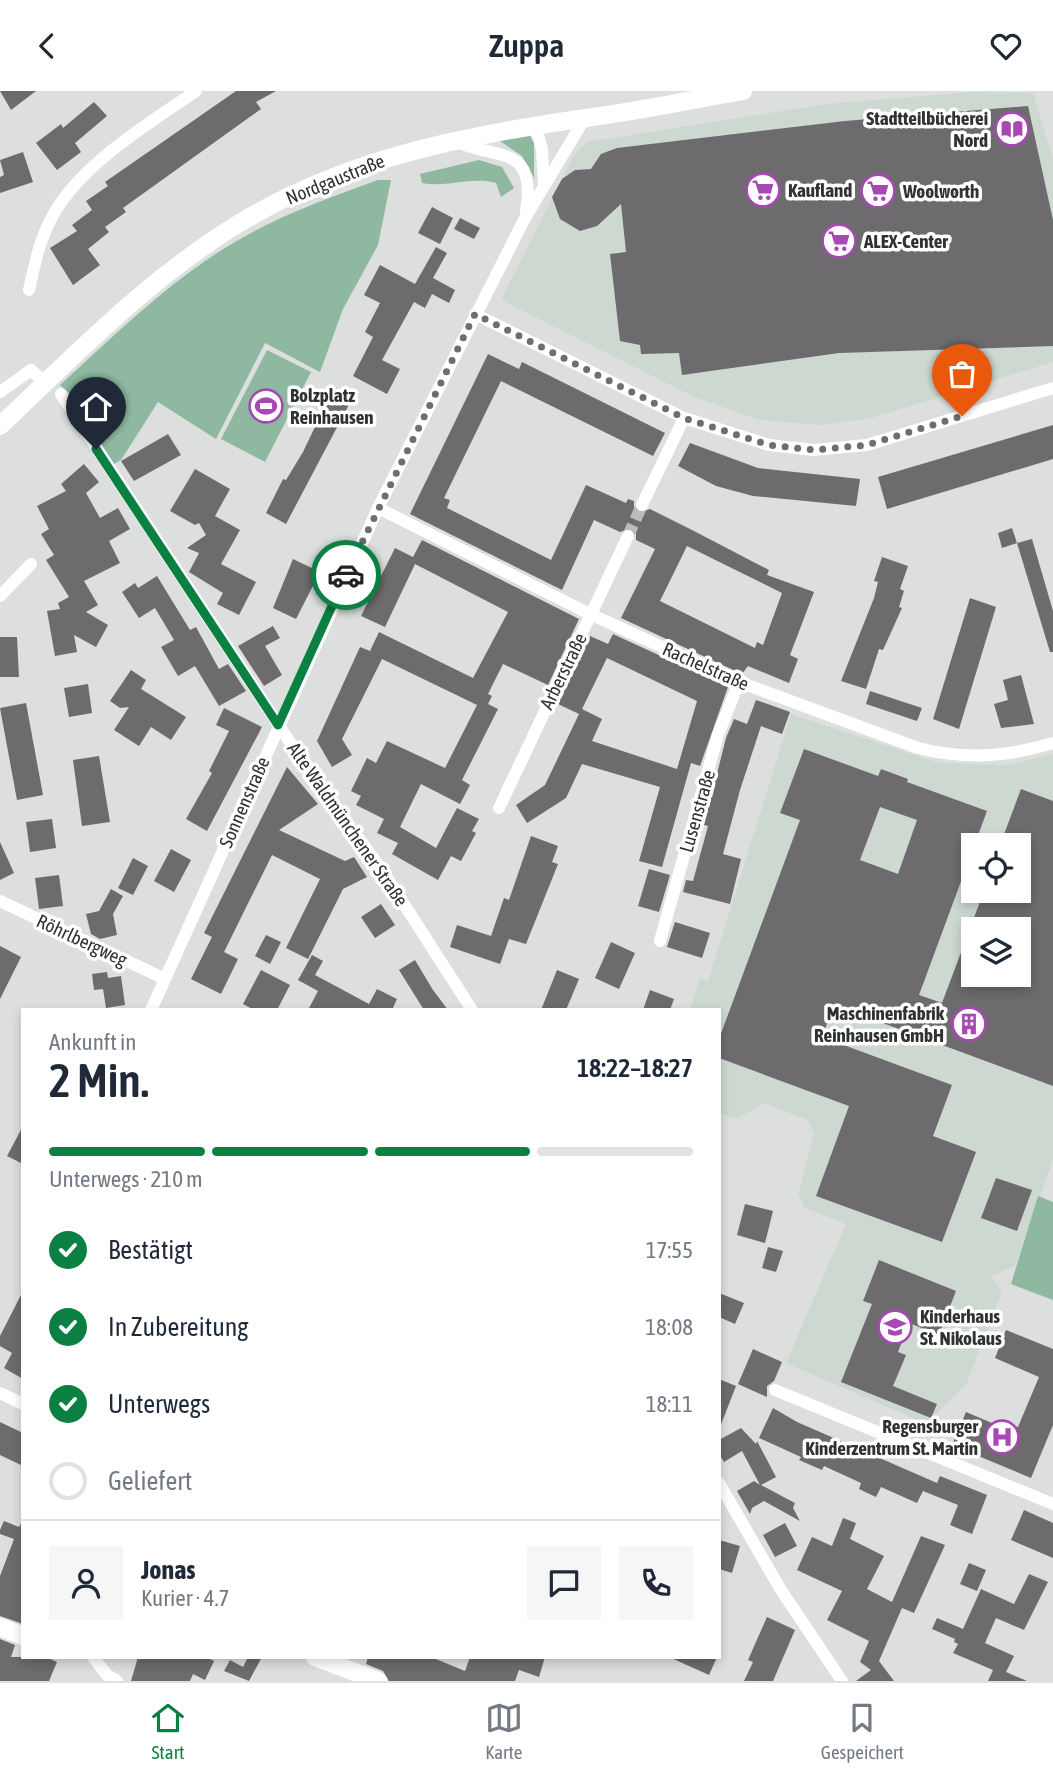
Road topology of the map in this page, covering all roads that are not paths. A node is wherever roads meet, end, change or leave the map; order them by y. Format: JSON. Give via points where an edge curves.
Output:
{"nodes":[{"id":1,"x":197,"y":91,"type":"edge"},
{"id":2,"x":743,"y":91,"type":"edge"},
{"id":3,"x":585,"y":118,"type":"junction"},
{"id":4,"x":535,"y":125,"type":"junction"},
{"id":5,"x":451,"y":140,"type":"junction"},
{"id":6,"x":544,"y":185,"type":"junction"},
{"id":7,"x":524,"y":218,"type":"junction"},
{"id":8,"x":29,"y":290,"type":"dead end"},
{"id":9,"x":475,"y":314,"type":"junction"},
{"id":10,"x":45,"y":383,"type":"junction"},
{"id":11,"x":1053,"y":388,"type":"edge"},
{"id":12,"x":0,"y":392,"type":"edge"},
{"id":13,"x":61,"y":394,"type":"dead end"},
{"id":14,"x":684,"y":418,"type":"junction"},
{"id":15,"x":0,"y":426,"type":"edge"},
{"id":16,"x":642,"y":505,"type":"tunnel mouth"},
{"id":17,"x":377,"y":508,"type":"junction"},
{"id":18,"x":628,"y":536,"type":"tunnel mouth"},
{"id":19,"x":31,"y":564,"type":"dead end"},
{"id":20,"x":0,"y":596,"type":"edge"},
{"id":21,"x":590,"y":614,"type":"junction"},
{"id":22,"x":740,"y":682,"type":"junction"},
{"id":23,"x":278,"y":725,"type":"junction"},
{"id":24,"x":1053,"y":743,"type":"edge"},
{"id":25,"x":499,"y":808,"type":"dead end"},
{"id":26,"x":0,"y":901,"type":"edge"},
{"id":27,"x":660,"y":941,"type":"dead end"},
{"id":28,"x":165,"y":979,"type":"junction"},
{"id":29,"x":152,"y":1008,"type":"edge"},
{"id":30,"x":471,"y":1008,"type":"edge"},
{"id":31,"x":775,"y":1390,"type":"dead end"},
{"id":32,"x":0,"y":1393,"type":"edge"},
{"id":33,"x":21,"y":1403,"type":"edge"},
{"id":34,"x":721,"y":1486,"type":"edge"},
{"id":35,"x":1053,"y":1503,"type":"edge"},
{"id":36,"x":0,"y":1627,"type":"edge"},
{"id":37,"x":21,"y":1635,"type":"edge"},
{"id":38,"x":95,"y":1659,"type":"edge"},
{"id":39,"x":320,"y":1659,"type":"edge"},
{"id":40,"x":117,"y":1681,"type":"edge"},
{"id":41,"x":379,"y":1681,"type":"edge"},
{"id":42,"x":842,"y":1681,"type":"edge"}],
"edges":[{"from":1,"to":8,"type":"street","via":[[91,170],[65,197],[49,222]]},
{"from":2,"to":3,"type":"main road","name":"Nordgaustraße"},
{"from":3,"to":4,"type":"main road","name":"Nordgaustraße"},
{"from":3,"to":6,"type":"street","name":"Sonnenstraße"},
{"from":4,"to":5,"type":"main road","name":"Nordgaustraße"},
{"from":4,"to":6,"type":"street"},
{"from":5,"to":7,"type":"street","name":"Sonnenstraße","via":[[475,150],[505,153],[520,163],[530,188]]},
{"from":5,"to":10,"type":"main road","name":"Nordgaustraße","via":[[341,174],[246,219],[164,274]]},
{"from":6,"to":7,"type":"street","name":"Sonnenstraße"},
{"from":7,"to":9,"type":"street","name":"Sonnenstraße"},
{"from":9,"to":14,"type":"street"},
{"from":9,"to":17,"type":"street","name":"Sonnenstraße"},
{"from":10,"to":12,"type":"street","via":[[31,370]]},
{"from":10,"to":15,"type":"main road","name":"Nordgaustraße"},
{"from":11,"to":14,"type":"street","via":[[867,445],[814,450],[769,445]]},
{"from":13,"to":23,"type":"street","name":"Alte Waldmünchener Straße"},
{"from":14,"to":16,"type":"street"},
{"from":17,"to":21,"type":"street","name":"Rachelstraße"},
{"from":17,"to":23,"type":"street","name":"Sonnenstraße"},
{"from":18,"to":21,"type":"street","name":"Arberstraße"},
{"from":19,"to":20,"type":"street"},
{"from":21,"to":22,"type":"street","name":"Rachelstraße"},
{"from":21,"to":25,"type":"street","name":"Arberstraße"},
{"from":22,"to":24,"type":"street","name":"Rachelstraße","via":[[948,755],[1006,755]]},
{"from":22,"to":27,"type":"street","name":"Lusenstraße","via":[[718,736]]},
{"from":23,"to":28,"type":"street","name":"Sonnenstraße"},
{"from":23,"to":30,"type":"street","name":"Alte Waldmünchener Straße","via":[[383,870]]},
{"from":26,"to":28,"type":"street","name":"Röhrlbergweg"},
{"from":28,"to":29,"type":"street","name":"Sonnenstraße"},
{"from":31,"to":35,"type":"street"},
{"from":32,"to":33,"type":"street"},
{"from":34,"to":42,"type":"street","via":[[781,1590]]},
{"from":36,"to":37,"type":"main road"},
{"from":38,"to":40,"type":"street"},
{"from":39,"to":41,"type":"main road"}]}
